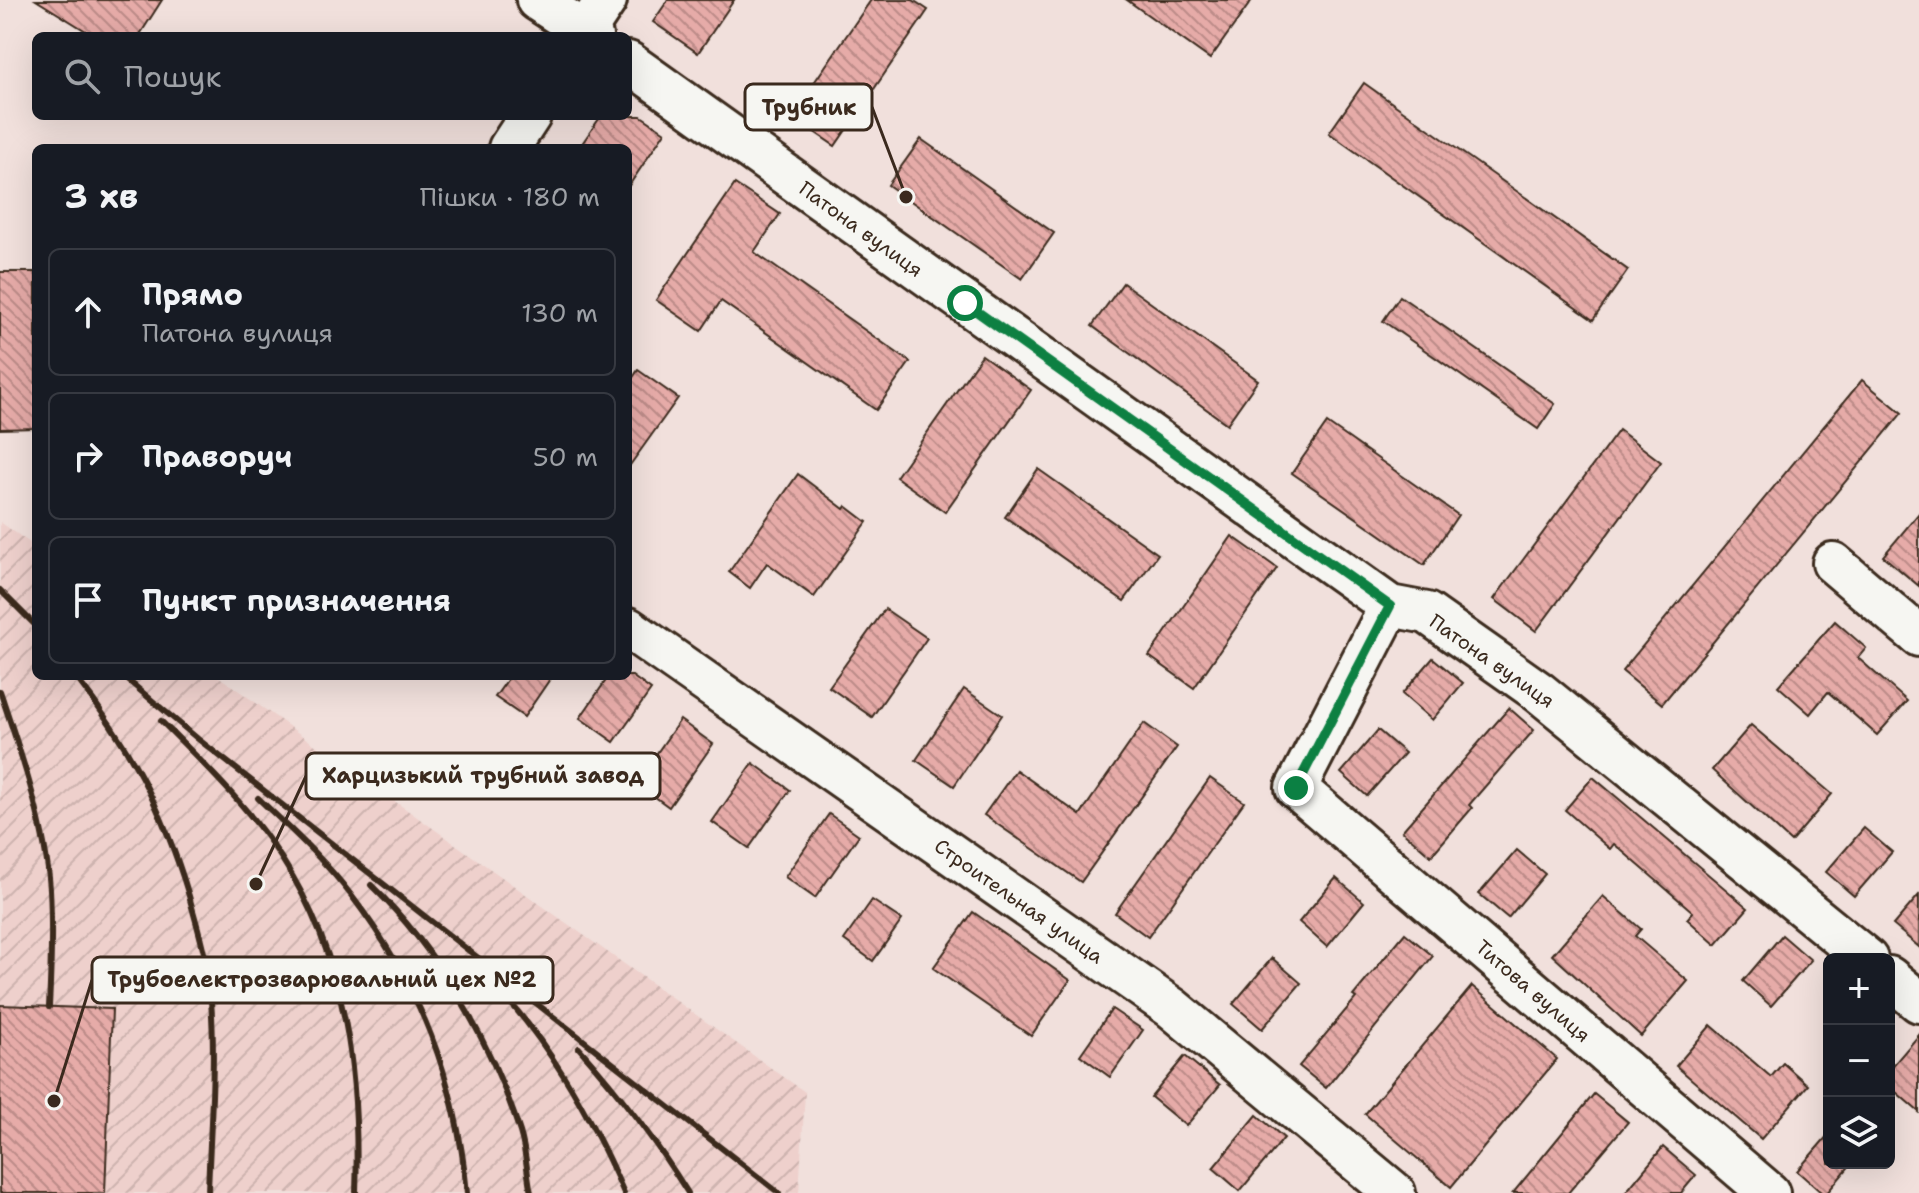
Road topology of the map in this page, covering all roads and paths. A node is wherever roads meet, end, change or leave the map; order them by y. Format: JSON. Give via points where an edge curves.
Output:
{"nodes":[{"id":1,"x":537,"y":0,"type":"edge"},
{"id":2,"x":591,"y":26,"type":"edge"},
{"id":3,"x":632,"y":65,"type":"edge"},
{"id":4,"x":527,"y":120,"type":"edge"},
{"id":5,"x":512,"y":144,"type":"edge"},
{"id":6,"x":1833,"y":563,"type":"dead end"},
{"id":7,"x":1390,"y":606,"type":"junction"},
{"id":8,"x":632,"y":631,"type":"edge"},
{"id":9,"x":1919,"y":636,"type":"edge"},
{"id":10,"x":1860,"y":953,"type":"edge"},
{"id":11,"x":1895,"y":982,"type":"edge"},
{"id":12,"x":1919,"y":1002,"type":"edge"},
{"id":13,"x":1395,"y":1193,"type":"edge"},
{"id":14,"x":1769,"y":1193,"type":"edge"}],
"edges":[{"from":1,"to":2,"type":"street"},
{"from":3,"to":7,"type":"street","name":"Патона вулиця"},
{"from":4,"to":5,"type":"street"},
{"from":6,"to":9,"type":"street"},
{"from":7,"to":10,"type":"street","name":"Патона вулиця","via":[[1427,613],[1539,692]]},
{"from":7,"to":14,"type":"street","name":"Титова вулиця","via":[[1296,788]]},
{"from":8,"to":13,"type":"street","name":"Строительная улица","via":[[1172,1008]]},
{"from":11,"to":12,"type":"street"}]}
